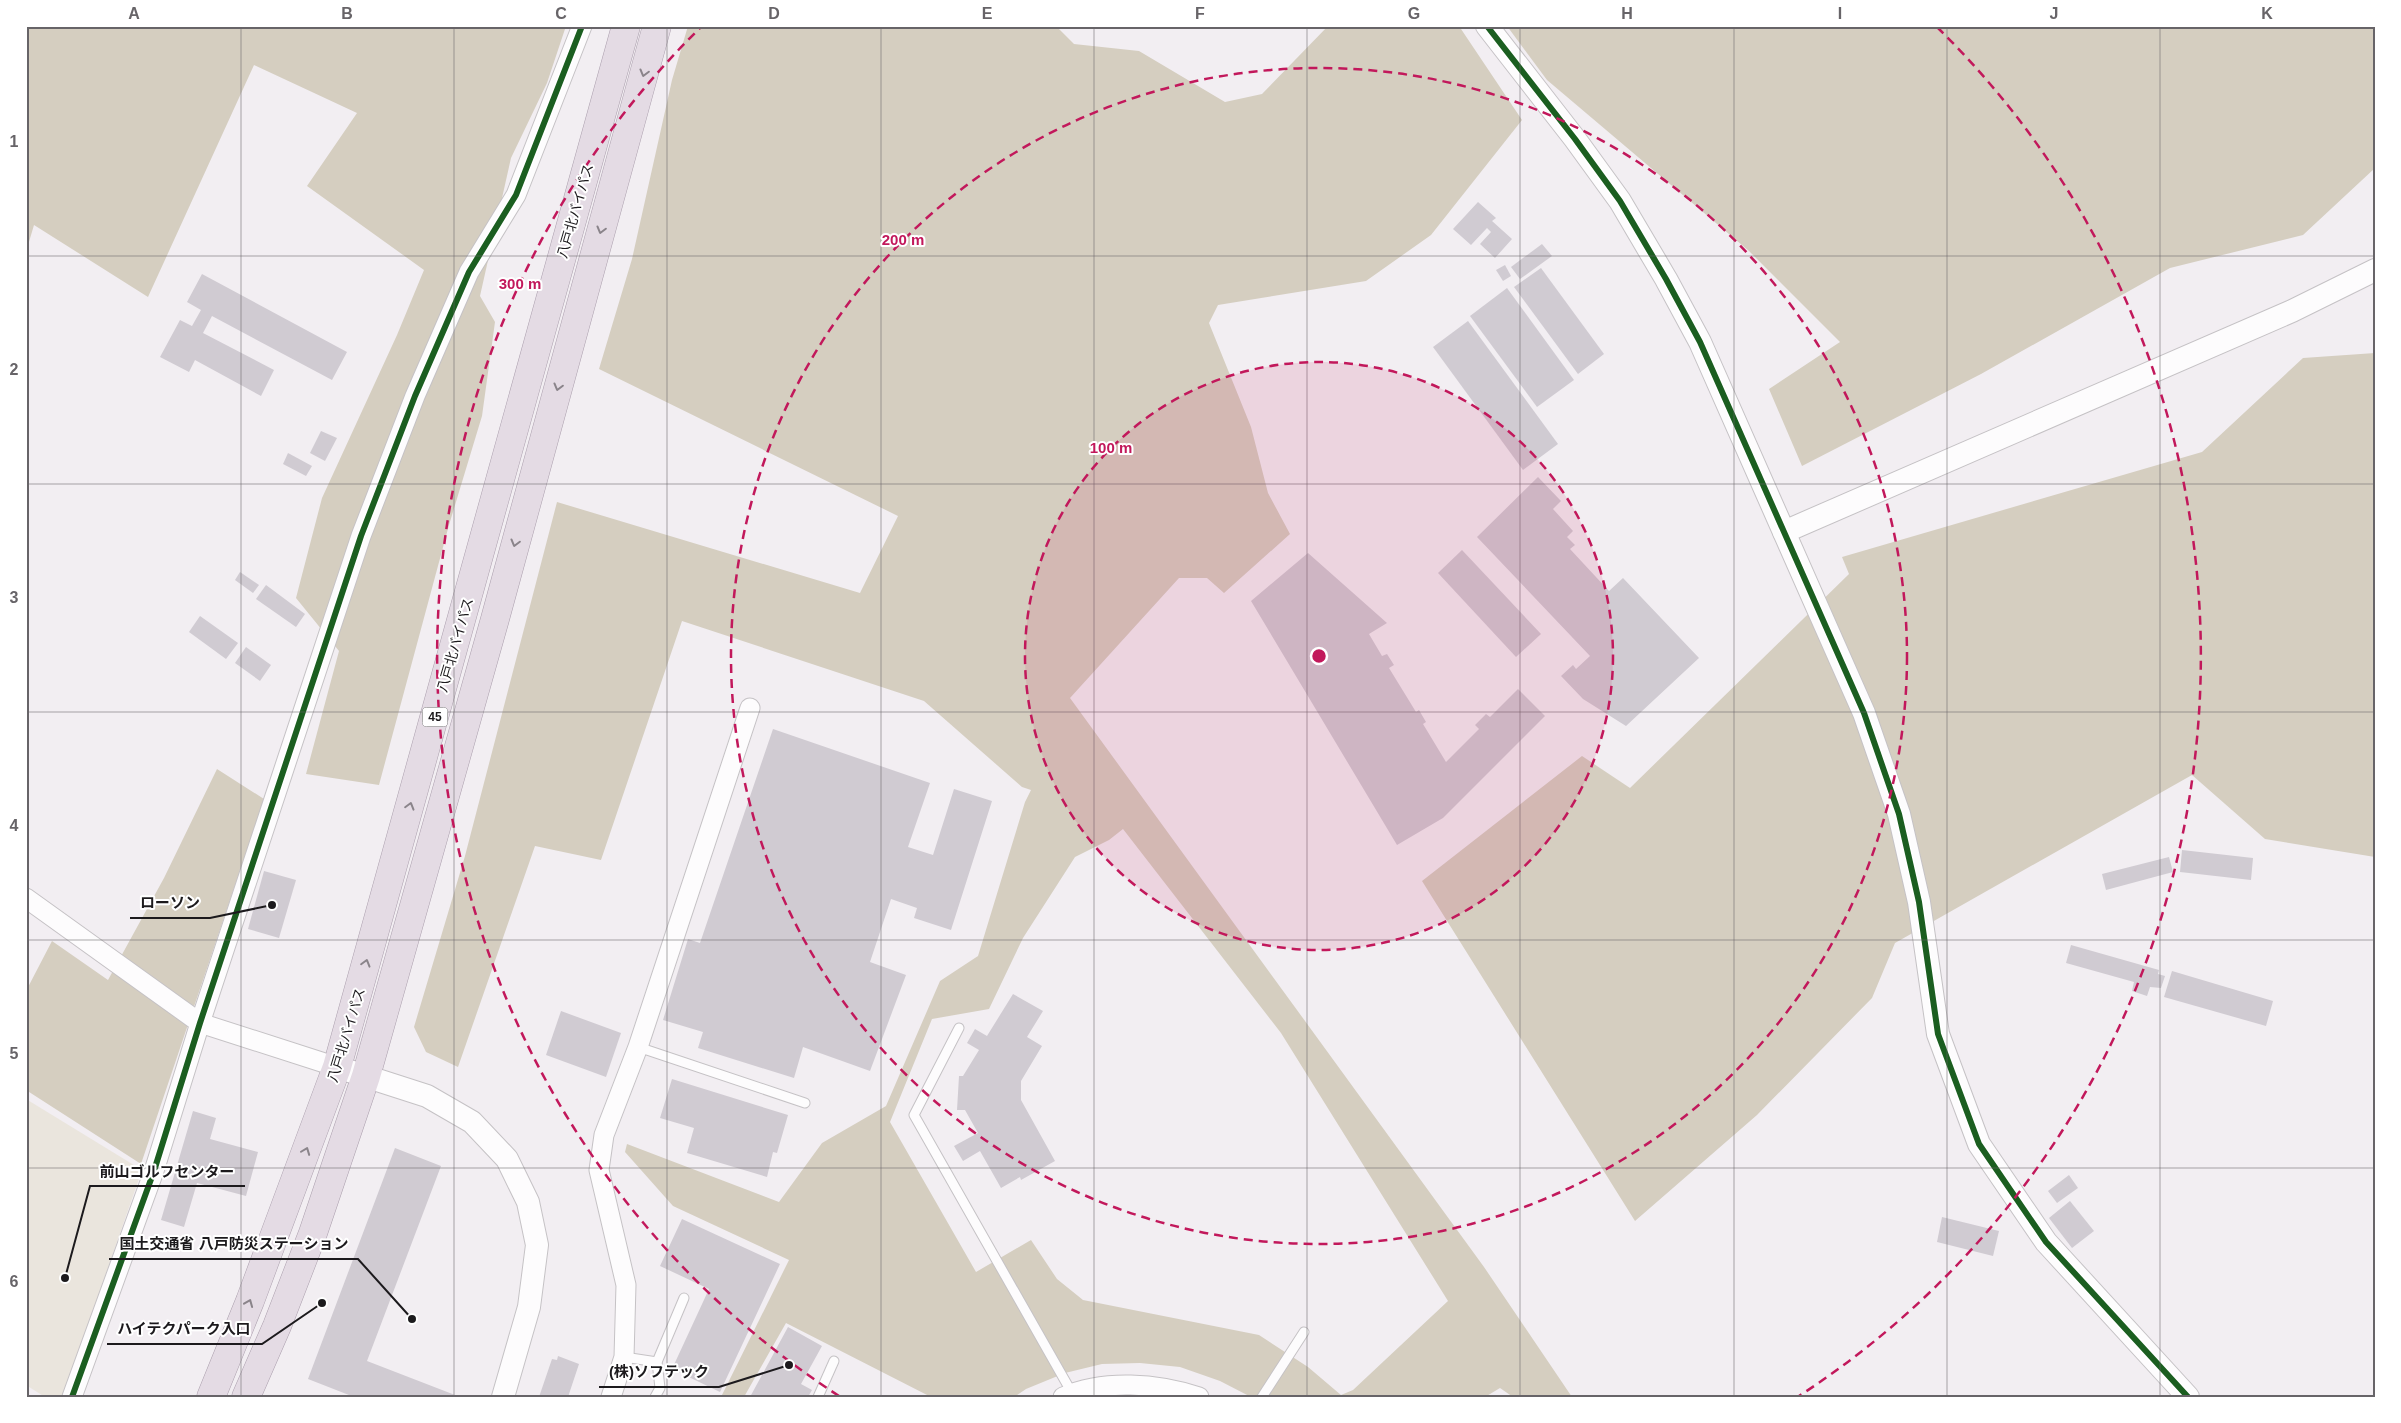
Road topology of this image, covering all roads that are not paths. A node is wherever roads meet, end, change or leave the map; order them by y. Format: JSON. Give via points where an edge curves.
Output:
{"nodes":[{"id":1,"x":582,"y":26,"type":"edge"},
{"id":2,"x":626,"y":26,"type":"edge"},
{"id":3,"x":657,"y":26,"type":"edge"},
{"id":4,"x":1487,"y":26,"type":"edge"},
{"id":5,"x":2375,"y":270,"type":"edge"},
{"id":6,"x":1784,"y":532,"type":"junction"},
{"id":7,"x":750,"y":708,"type":"dead end"},
{"id":8,"x":26,"y":898,"type":"edge"},
{"id":9,"x":200,"y":1023,"type":"junction"},
{"id":10,"x":959,"y":1028,"type":"dead end"},
{"id":11,"x":638,"y":1047,"type":"junction"},
{"id":12,"x":338,"y":1067,"type":"junction"},
{"id":13,"x":366,"y":1076,"type":"junction"},
{"id":14,"x":805,"y":1103,"type":"dead end"},
{"id":15,"x":684,"y":1298,"type":"dead end"},
{"id":16,"x":1304,"y":1332,"type":"dead end"},
{"id":17,"x":624,"y":1357,"type":"junction"},
{"id":18,"x":834,"y":1361,"type":"dead end"},
{"id":19,"x":657,"y":1362,"type":"junction"},
{"id":20,"x":1179,"y":1394,"type":"edge"},
{"id":21,"x":1067,"y":1395,"type":"edge"},
{"id":22,"x":249,"y":1396,"type":"edge"},
{"id":23,"x":72,"y":1397,"type":"edge"},
{"id":24,"x":211,"y":1397,"type":"edge"},
{"id":25,"x":503,"y":1397,"type":"edge"},
{"id":26,"x":611,"y":1397,"type":"edge"},
{"id":27,"x":655,"y":1397,"type":"edge"},
{"id":28,"x":818,"y":1397,"type":"edge"},
{"id":29,"x":1199,"y":1397,"type":"edge"},
{"id":30,"x":1262,"y":1397,"type":"edge"},
{"id":31,"x":2188,"y":1397,"type":"edge"}],
"edges":[{"from":1,"to":9,"type":"street","via":[[516,195],[469,272],[415,396],[361,536]]},
{"from":12,"to":2,"type":"highway","name":"八戸北バイパス","number":"45","one_way":true},
{"from":3,"to":13,"type":"highway","name":"八戸北バイパス","number":"45","one_way":true},
{"from":4,"to":6,"type":"street","via":[[1620,201],[1666,279],[1700,342]]},
{"from":5,"to":6,"type":"street","via":[[2283,315]]},
{"from":6,"to":31,"type":"street","via":[[1864,713],[1899,814],[1919,902],[1938,1034],[1979,1144],[2046,1242]]},
{"from":7,"to":11,"type":"street"},
{"from":8,"to":9,"type":"street"},
{"from":9,"to":12,"type":"street"},
{"from":9,"to":23,"type":"street","via":[[154,1171]]},
{"from":10,"to":21,"type":"lane","via":[[914,1114]]},
{"from":11,"to":14,"type":"lane"},
{"from":11,"to":17,"type":"street","via":[[604,1135],[599,1170],[626,1285]]},
{"from":12,"to":13,"type":"street"},
{"from":24,"to":12,"type":"highway","name":"八戸北バイパス","number":"45","one_way":true},
{"from":13,"to":22,"type":"highway","name":"八戸北バイパス","number":"45","via":[[313,1233]]},
{"from":13,"to":25,"type":"street","via":[[427,1096],[472,1122],[507,1158],[528,1202],[537,1244],[529,1307]]},
{"from":15,"to":19,"type":"lane"},
{"from":16,"to":30,"type":"lane"},
{"from":17,"to":19,"type":"lane"},
{"from":17,"to":26,"type":"street"},
{"from":18,"to":28,"type":"lane"},
{"from":19,"to":27,"type":"lane","via":[[660,1388]]},
{"from":20,"to":21,"type":"street","via":[[1142,1385],[1104,1386]]},
{"from":20,"to":29,"type":"street"}]}
